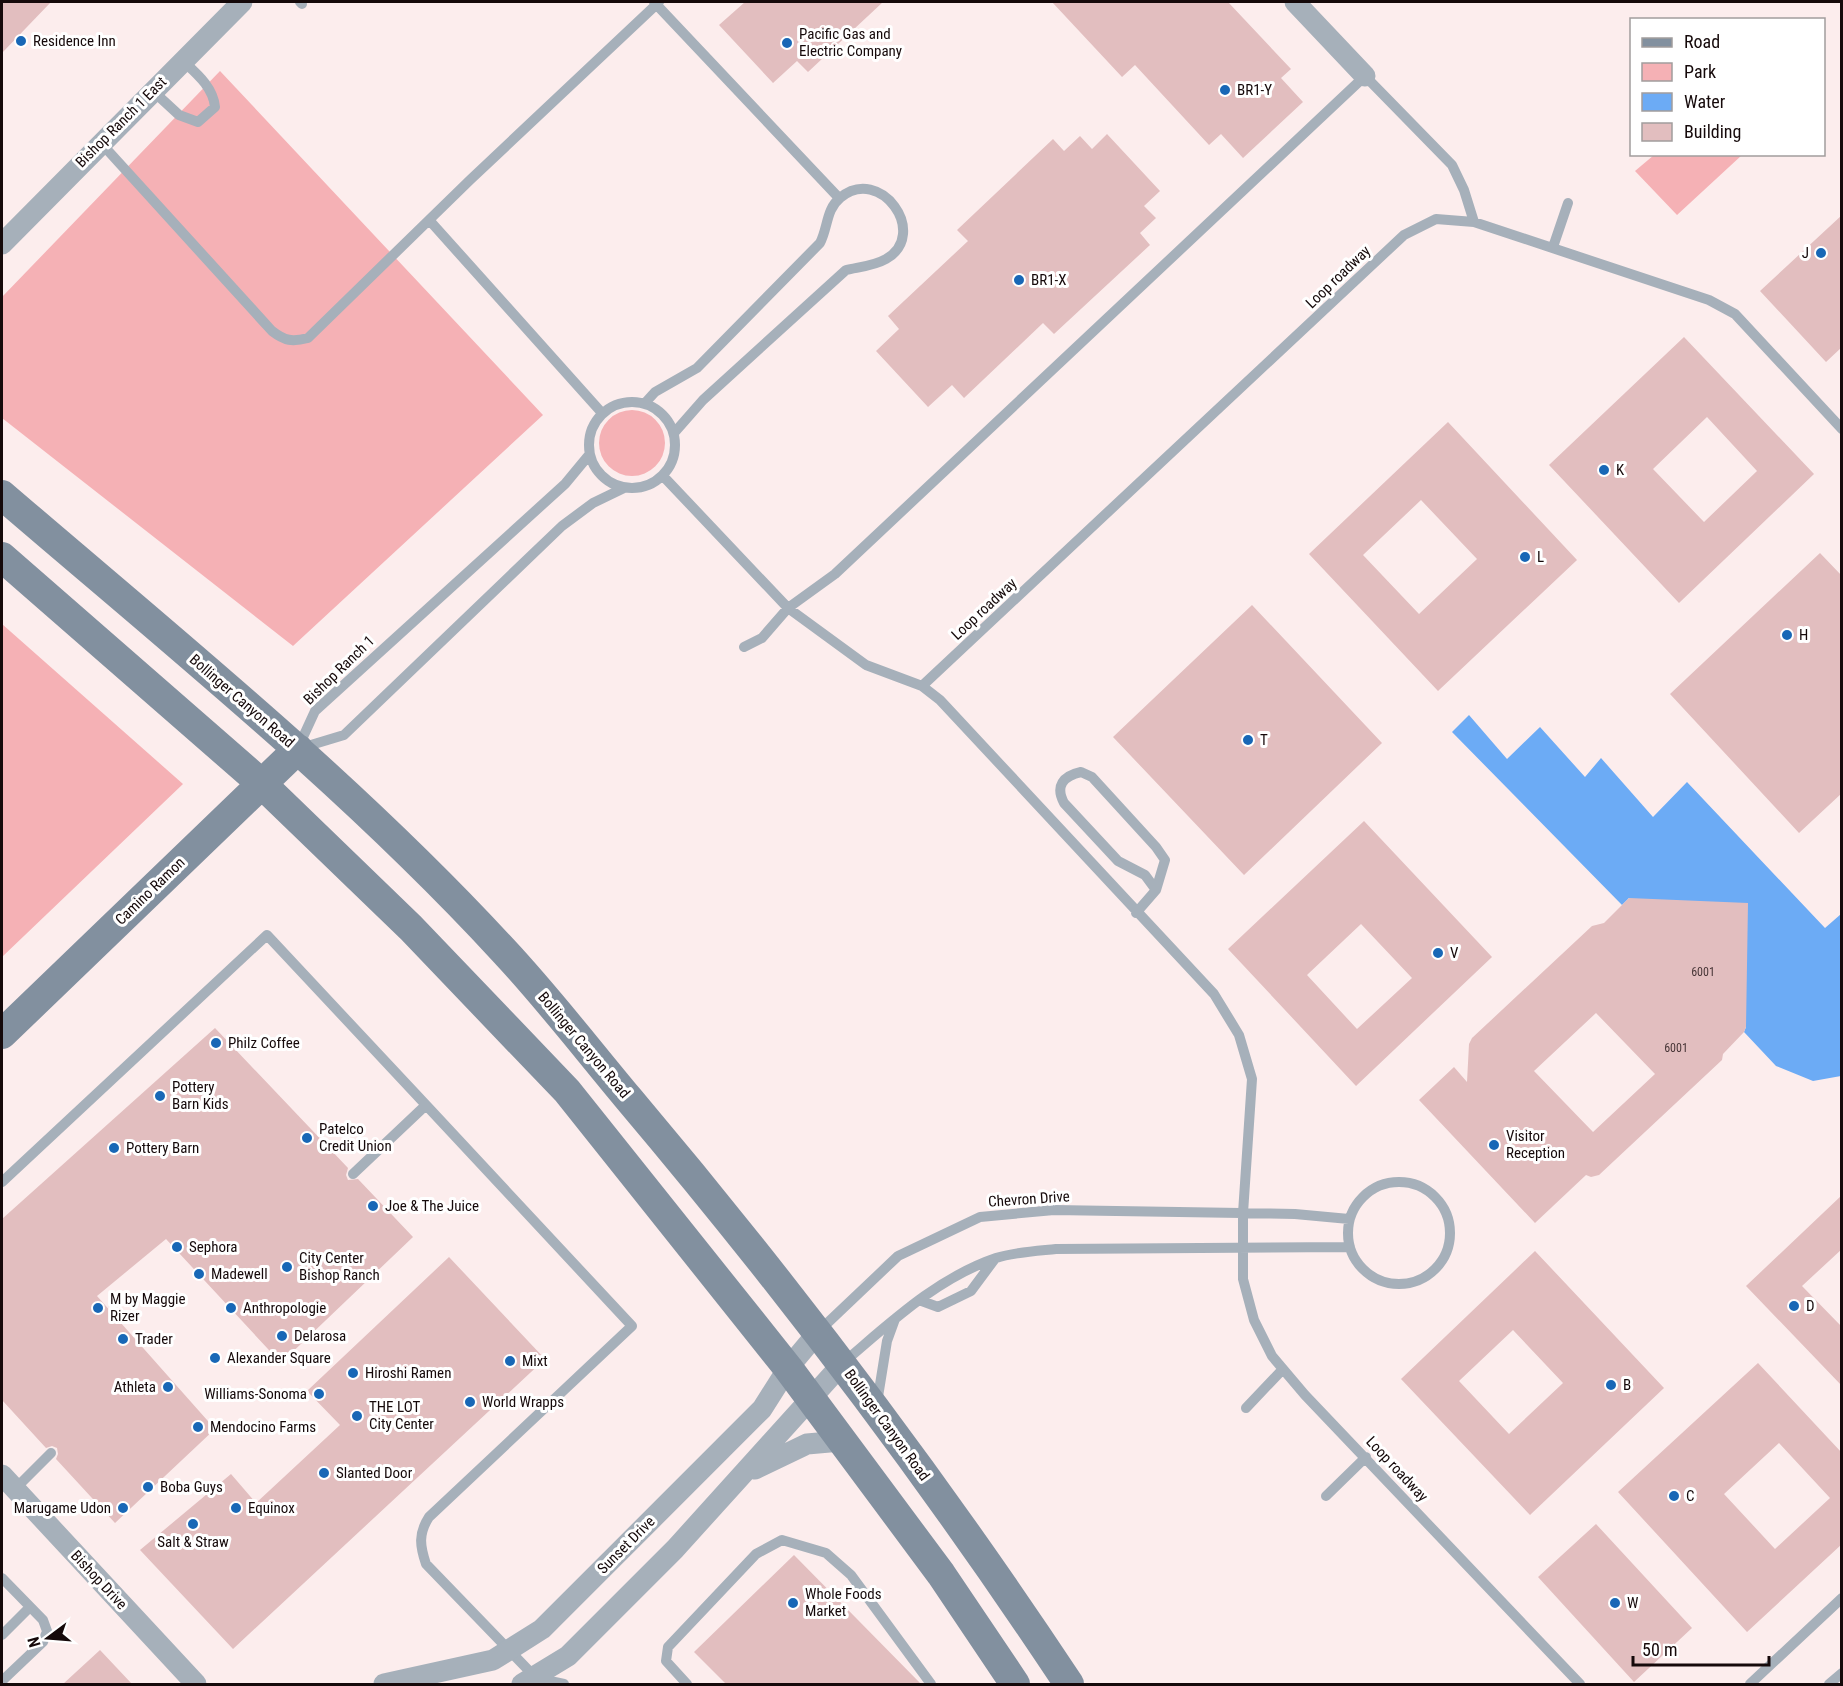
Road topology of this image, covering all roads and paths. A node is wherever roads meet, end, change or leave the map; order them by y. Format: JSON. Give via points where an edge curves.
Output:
{"nodes":[{"id":1,"x":242,"y":2,"type":"edge"},
{"id":2,"x":657,"y":2,"type":"edge"},
{"id":3,"x":1295,"y":2,"type":"edge"},
{"id":4,"x":183,"y":60,"type":"junction"},
{"id":5,"x":1365,"y":76,"type":"junction"},
{"id":6,"x":153,"y":91,"type":"junction"},
{"id":7,"x":101,"y":143,"type":"junction"},
{"id":8,"x":839,"y":198,"type":"junction"},
{"id":9,"x":1568,"y":203,"type":"dead end"},
{"id":10,"x":430,"y":221,"type":"junction"},
{"id":11,"x":1474,"y":222,"type":"junction"},
{"id":12,"x":2,"y":244,"type":"edge"},
{"id":13,"x":1553,"y":247,"type":"junction"},
{"id":14,"x":645,"y":404,"type":"junction"},
{"id":15,"x":602,"y":413,"type":"junction"},
{"id":16,"x":1842,"y":429,"type":"edge"},
{"id":17,"x":674,"y":433,"type":"junction"},
{"id":18,"x":589,"y":455,"type":"junction"},
{"id":19,"x":663,"y":476,"type":"junction"},
{"id":20,"x":624,"y":488,"type":"junction"},
{"id":21,"x":2,"y":495,"type":"edge"},
{"id":22,"x":2,"y":557,"type":"edge"},
{"id":23,"x":788,"y":608,"type":"junction"},
{"id":24,"x":744,"y":647,"type":"dead end"},
{"id":25,"x":922,"y":686,"type":"junction"},
{"id":26,"x":298,"y":749,"type":"junction"},
{"id":27,"x":262,"y":784,"type":"junction"},
{"id":28,"x":1156,"y":890,"type":"junction"},
{"id":29,"x":1136,"y":913,"type":"junction"},
{"id":30,"x":2,"y":1034,"type":"edge"},
{"id":31,"x":426,"y":1105,"type":"junction"},
{"id":32,"x":353,"y":1174,"type":"dead end"},
{"id":33,"x":2,"y":1182,"type":"edge"},
{"id":34,"x":1243,"y":1213,"type":"junction"},
{"id":35,"x":1349,"y":1219,"type":"junction"},
{"id":36,"x":1350,"y":1247,"type":"junction"},
{"id":37,"x":1243,"y":1248,"type":"junction"},
{"id":38,"x":996,"y":1258,"type":"junction"},
{"id":39,"x":919,"y":1300,"type":"junction"},
{"id":40,"x":895,"y":1318,"type":"junction"},
{"id":41,"x":819,"y":1331,"type":"junction"},
{"id":42,"x":843,"y":1363,"type":"junction"},
{"id":43,"x":788,"y":1368,"type":"junction"},
{"id":44,"x":1283,"y":1369,"type":"junction"},
{"id":45,"x":810,"y":1398,"type":"junction"},
{"id":46,"x":1246,"y":1408,"type":"dead end"},
{"id":47,"x":876,"y":1409,"type":"junction"},
{"id":48,"x":841,"y":1441,"type":"junction"},
{"id":49,"x":51,"y":1454,"type":"dead end"},
{"id":50,"x":1366,"y":1457,"type":"junction"},
{"id":51,"x":738,"y":1478,"type":"junction"},
{"id":52,"x":8,"y":1482,"type":"edge"},
{"id":53,"x":1326,"y":1496,"type":"dead end"},
{"id":54,"x":2,"y":1578,"type":"edge"},
{"id":55,"x":1842,"y":1598,"type":"edge"},
{"id":56,"x":30,"y":1607,"type":"junction"},
{"id":57,"x":2,"y":1635,"type":"edge"},
{"id":58,"x":509,"y":1651,"type":"junction"},
{"id":59,"x":1842,"y":1673,"type":"edge"},
{"id":60,"x":2,"y":1681,"type":"edge"},
{"id":61,"x":531,"y":1682,"type":"edge"},
{"id":62,"x":196,"y":1684,"type":"edge"},
{"id":63,"x":384,"y":1684,"type":"edge"},
{"id":64,"x":564,"y":1684,"type":"edge"},
{"id":65,"x":687,"y":1684,"type":"edge"},
{"id":66,"x":931,"y":1684,"type":"edge"},
{"id":67,"x":1015,"y":1684,"type":"edge"},
{"id":68,"x":1069,"y":1684,"type":"edge"},
{"id":69,"x":1580,"y":1684,"type":"edge"},
{"id":70,"x":1750,"y":1684,"type":"edge"},
{"id":71,"x":1829,"y":1684,"type":"edge"}],
"edges":[{"from":1,"to":4,"type":"street","name":"Bishop Ranch 1 East"},
{"from":2,"to":8,"type":"lane"},
{"from":2,"to":10,"type":"lane"},
{"from":3,"to":5,"type":"street"},
{"from":4,"to":6,"type":"street","name":"Bishop Ranch 1 East"},
{"from":4,"to":6,"type":"lane","via":[[214,97],[215,107],[206,117],[198,122],[188,120]]},
{"from":5,"to":11,"type":"lane","via":[[1452,165]]},
{"from":5,"to":23,"type":"lane","via":[[835,574]]},
{"from":6,"to":7,"type":"street","name":"Bishop Ranch 1 East"},
{"from":7,"to":10,"type":"lane","via":[[284,340],[308,338]]},
{"from":7,"to":12,"type":"street","name":"Bishop Ranch 1 East"},
{"from":8,"to":14,"type":"lane","via":[[820,243],[697,368],[655,392]]},
{"from":8,"to":17,"type":"lane","via":[[860,190],[887,195],[903,226],[896,251],[874,264],[846,270],[703,400]]},
{"from":9,"to":13,"type":"lane"},
{"from":10,"to":15,"type":"lane"},
{"from":11,"to":13,"type":"lane","name":"Loop roadway"},
{"from":11,"to":25,"type":"lane","name":"Loop roadway","via":[[1436,219],[1404,234]]},
{"from":13,"to":16,"type":"lane","name":"Loop roadway","via":[[1709,300],[1735,314]]},
{"from":14,"to":15,"type":"lane","via":[[622,402]]},
{"from":14,"to":17,"type":"lane","via":[[660,412]]},
{"from":15,"to":18,"type":"lane","via":[[589,434]]},
{"from":17,"to":19,"type":"lane","via":[[673,460]]},
{"from":18,"to":20,"type":"lane","via":[[606,480]]},
{"from":18,"to":26,"type":"lane","name":"Bishop Ranch 1","via":[[566,484],[315,711]]},
{"from":19,"to":20,"type":"lane","via":[[646,486]]},
{"from":19,"to":23,"type":"lane","name":"Loop roadway"},
{"from":20,"to":26,"type":"lane","via":[[593,502],[562,526],[344,735]]},
{"from":21,"to":26,"type":"main road","name":"Bollinger Canyon Road"},
{"from":22,"to":27,"type":"main road"},
{"from":23,"to":24,"type":"lane","via":[[762,638]]},
{"from":23,"to":25,"type":"lane","name":"Loop roadway","via":[[866,665]]},
{"from":25,"to":29,"type":"lane","name":"Loop roadway","via":[[940,700]]},
{"from":26,"to":27,"type":"main road","name":"Camino Ramon"},
{"from":26,"to":41,"type":"main road","name":"Bollinger Canyon Road","via":[[504,950]]},
{"from":27,"to":30,"type":"main road","name":"Camino Ramon"},
{"from":27,"to":43,"type":"main road","via":[[411,928],[567,1091]]},
{"from":28,"to":28,"type":"lane","via":[[1165,860],[1156,847],[1092,777],[1081,772],[1064,779],[1060,786],[1064,803],[1118,861],[1145,875]]},
{"from":28,"to":29,"type":"lane"},
{"from":29,"to":34,"type":"lane","name":"Loop roadway","via":[[1214,993],[1239,1035],[1252,1079]]},
{"from":31,"to":32,"type":"lane"},
{"from":31,"to":33,"type":"lane","via":[[267,935]]},
{"from":31,"to":58,"type":"lane","via":[[632,1326],[429,1517],[421,1529],[420,1546],[426,1564]]},
{"from":34,"to":35,"type":"lane","name":"Chevron Drive"},
{"from":34,"to":37,"type":"lane","name":"Loop roadway"},
{"from":34,"to":41,"type":"lane","name":"Chevron Drive","via":[[1054,1210],[980,1217],[898,1257]]},
{"from":35,"to":36,"type":"lane"},
{"from":35,"to":36,"type":"lane","via":[[1369,1191],[1384,1183],[1402,1181],[1433,1194],[1444,1208],[1450,1232],[1444,1257],[1433,1271],[1402,1284],[1369,1275]]},
{"from":36,"to":37,"type":"lane"},
{"from":37,"to":38,"type":"lane","via":[[1056,1249]]},
{"from":37,"to":44,"type":"lane","name":"Loop roadway","via":[[1243,1279],[1254,1320]]},
{"from":38,"to":39,"type":"lane"},
{"from":38,"to":39,"type":"lane","via":[[971,1291],[938,1307]]},
{"from":39,"to":40,"type":"lane"},
{"from":40,"to":42,"type":"lane"},
{"from":40,"to":47,"type":"lane","via":[[887,1341]]},
{"from":41,"to":42,"type":"main road","name":"Bollinger Canyon Road"},
{"from":41,"to":43,"type":"street","name":"Sunset Drive"},
{"from":42,"to":45,"type":"street"},
{"from":42,"to":47,"type":"main road","name":"Bollinger Canyon Road"},
{"from":43,"to":45,"type":"main road"},
{"from":43,"to":58,"type":"street","name":"Sunset Drive","via":[[762,1409],[542,1629]]},
{"from":44,"to":46,"type":"lane"},
{"from":44,"to":50,"type":"lane","name":"Loop roadway"},
{"from":45,"to":48,"type":"main road"},
{"from":45,"to":51,"type":"street"},
{"from":47,"to":68,"type":"main road","name":"Bollinger Canyon Road"},
{"from":48,"to":51,"type":"street","via":[[807,1444]]},
{"from":48,"to":67,"type":"main road","via":[[941,1574]]},
{"from":49,"to":52,"type":"lane"},
{"from":50,"to":53,"type":"lane"},
{"from":50,"to":69,"type":"lane","name":"Loop roadway"},
{"from":51,"to":61,"type":"street","via":[[675,1549],[568,1656]]},
{"from":52,"to":62,"type":"street","name":"Bishop Drive"},
{"from":54,"to":56,"type":"lane"},
{"from":55,"to":70,"type":"lane"},
{"from":56,"to":57,"type":"lane"},
{"from":56,"to":60,"type":"lane","via":[[47,1631],[43,1642]]},
{"from":58,"to":61,"type":"lane"},
{"from":58,"to":63,"type":"street","name":"Sunset Drive","via":[[474,1666]]},
{"from":59,"to":71,"type":"lane"},
{"from":61,"to":64,"type":"lane"},
{"from":65,"to":66,"type":"lane","via":[[666,1661],[668,1647],[756,1554],[782,1540],[826,1553],[851,1575]]}]}
